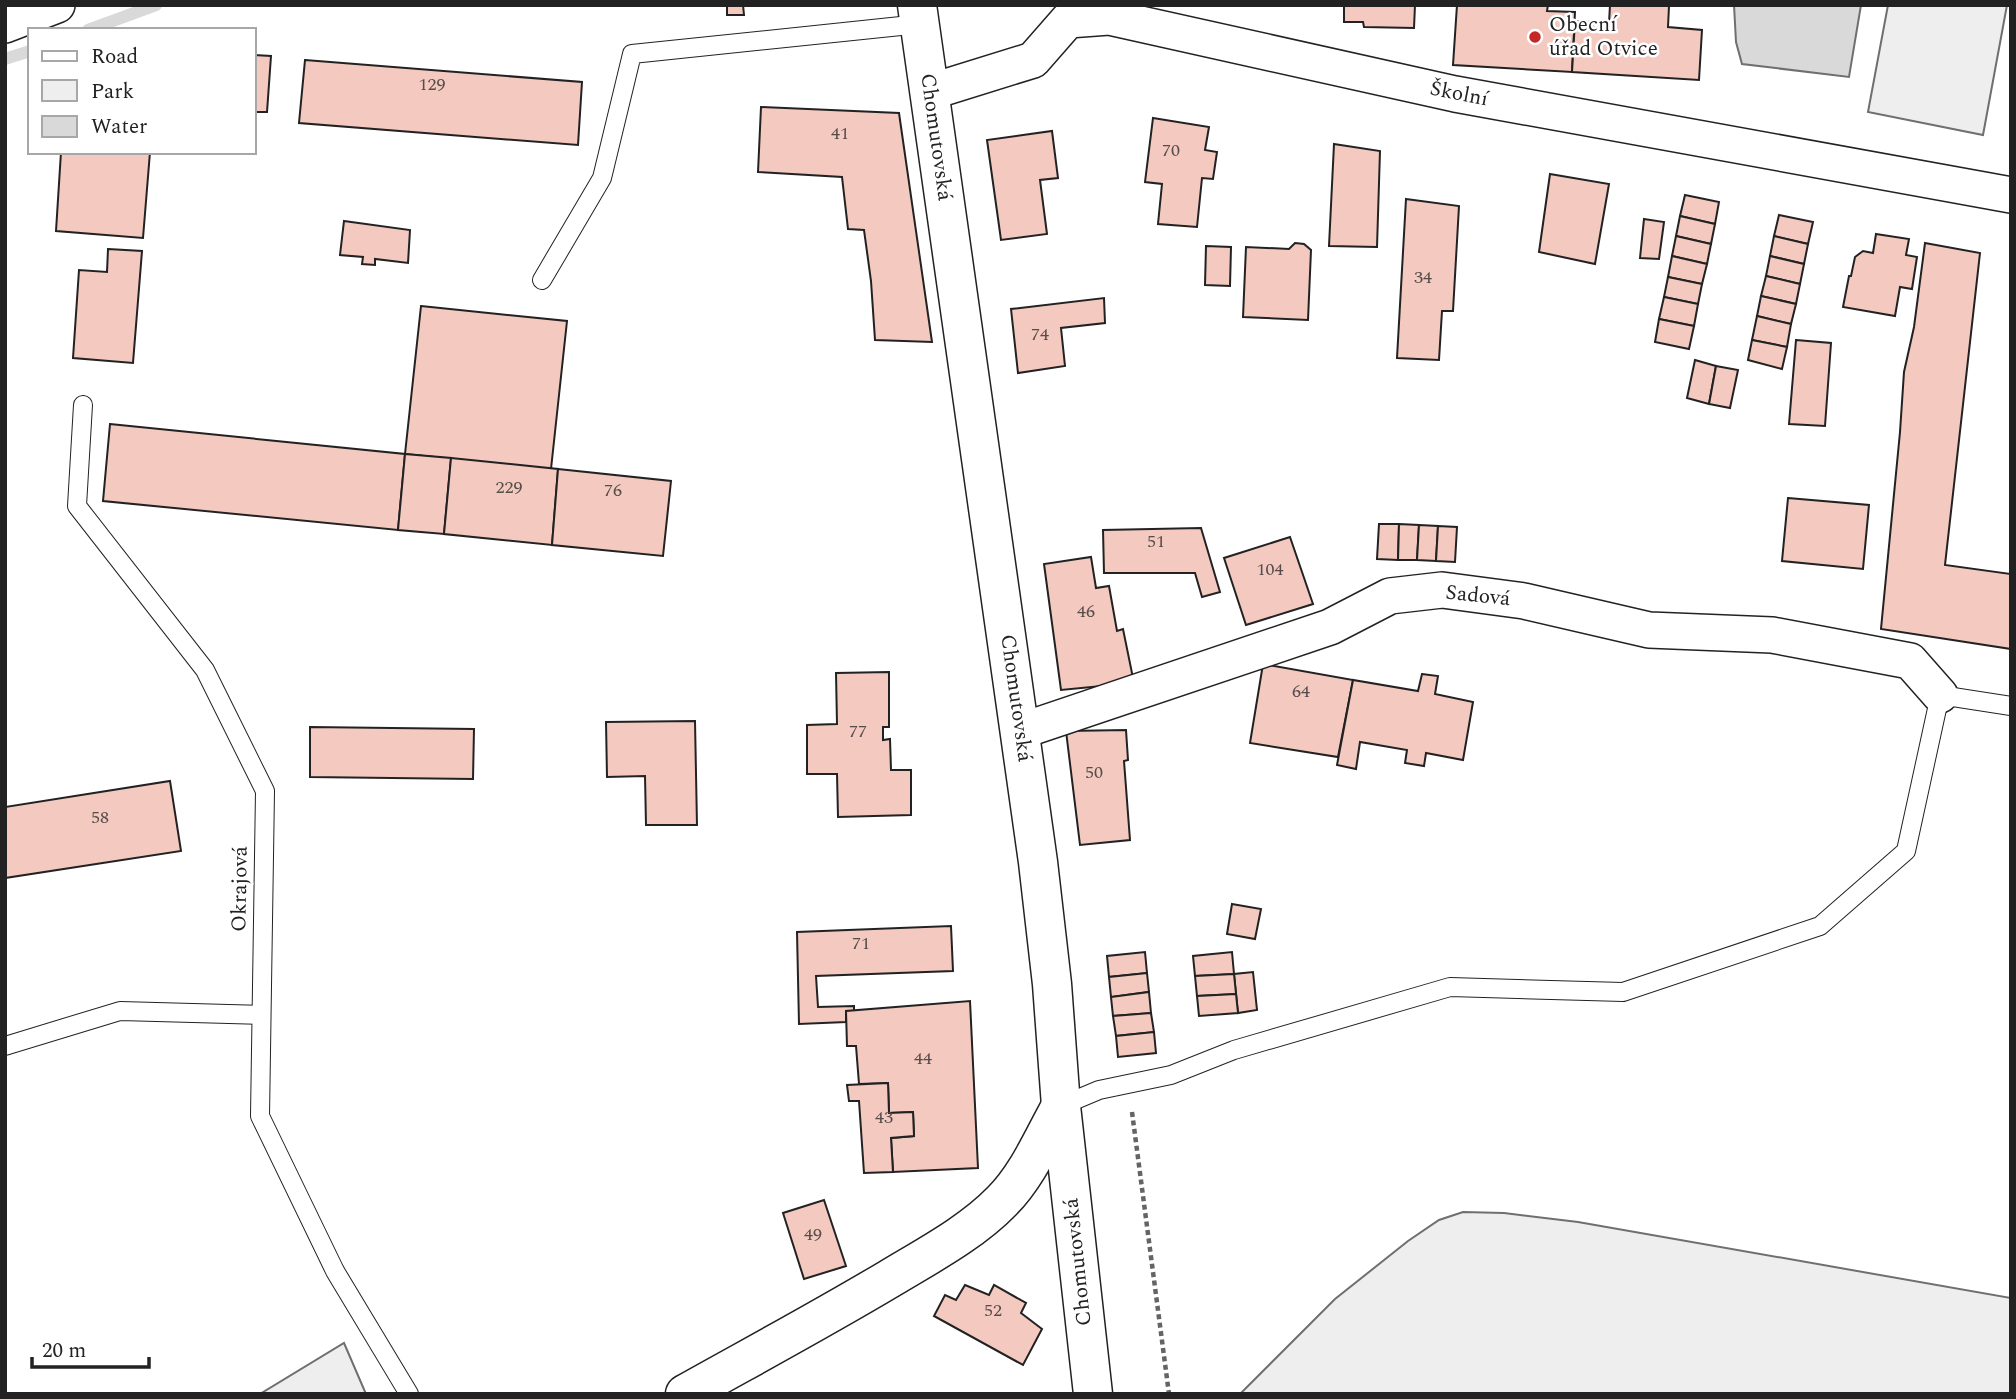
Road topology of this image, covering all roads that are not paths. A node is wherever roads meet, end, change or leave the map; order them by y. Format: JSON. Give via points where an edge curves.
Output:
{"nodes":[{"id":1,"x":57,"y":5,"type":"edge"},
{"id":2,"x":918,"y":14,"type":"edge"},
{"id":3,"x":5,"y":25,"type":"edge"},
{"id":4,"x":930,"y":92,"type":"junction"},
{"id":5,"x":2011,"y":195,"type":"edge"},
{"id":6,"x":542,"y":279,"type":"dead end"},
{"id":7,"x":83,"y":405,"type":"dead end"},
{"id":8,"x":1940,"y":695,"type":"junction"},
{"id":9,"x":2011,"y":706,"type":"edge"},
{"id":10,"x":1021,"y":731,"type":"junction"},
{"id":11,"x":261,"y":1015,"type":"junction"},
{"id":12,"x":5,"y":1046,"type":"edge"},
{"id":13,"x":1060,"y":1106,"type":"junction"},
{"id":14,"x":409,"y":1394,"type":"edge"},
{"id":15,"x":685,"y":1394,"type":"edge"},
{"id":16,"x":1093,"y":1394,"type":"edge"}],
"edges":[{"from":1,"to":3,"type":"street"},
{"from":2,"to":4,"type":"main road","name":"Chomutovská"},
{"from":2,"to":6,"type":"lane","via":[[632,54],[602,178]]},
{"from":4,"to":5,"type":"street","name":"Školní","via":[[1033,60],[1068,20],[1109,17],[1455,94]]},
{"from":4,"to":10,"type":"main road","name":"Chomutovská"},
{"from":7,"to":11,"type":"lane","name":"Okrajová","via":[[77,506],[205,670],[265,791]]},
{"from":8,"to":9,"type":"lane"},
{"from":8,"to":10,"type":"street","name":"Sadová","via":[[1910,661],[1772,635],[1649,630],[1524,601],[1442,590],[1390,596],[1330,627]]},
{"from":8,"to":13,"type":"lane","via":[[1906,851],[1820,926],[1623,992],[1450,987],[1234,1050],[1171,1075],[1099,1090]]},
{"from":10,"to":13,"type":"main road","name":"Chomutovská","via":[[1052,984]]},
{"from":11,"to":12,"type":"lane","via":[[120,1011]]},
{"from":11,"to":14,"type":"lane","name":"Okrajová","via":[[260,1116],[335,1271]]},
{"from":13,"to":15,"type":"main road","via":[[1018,1181],[1003,1200],[968,1228],[864,1294]]},
{"from":13,"to":16,"type":"main road","name":"Chomutovská"}]}
